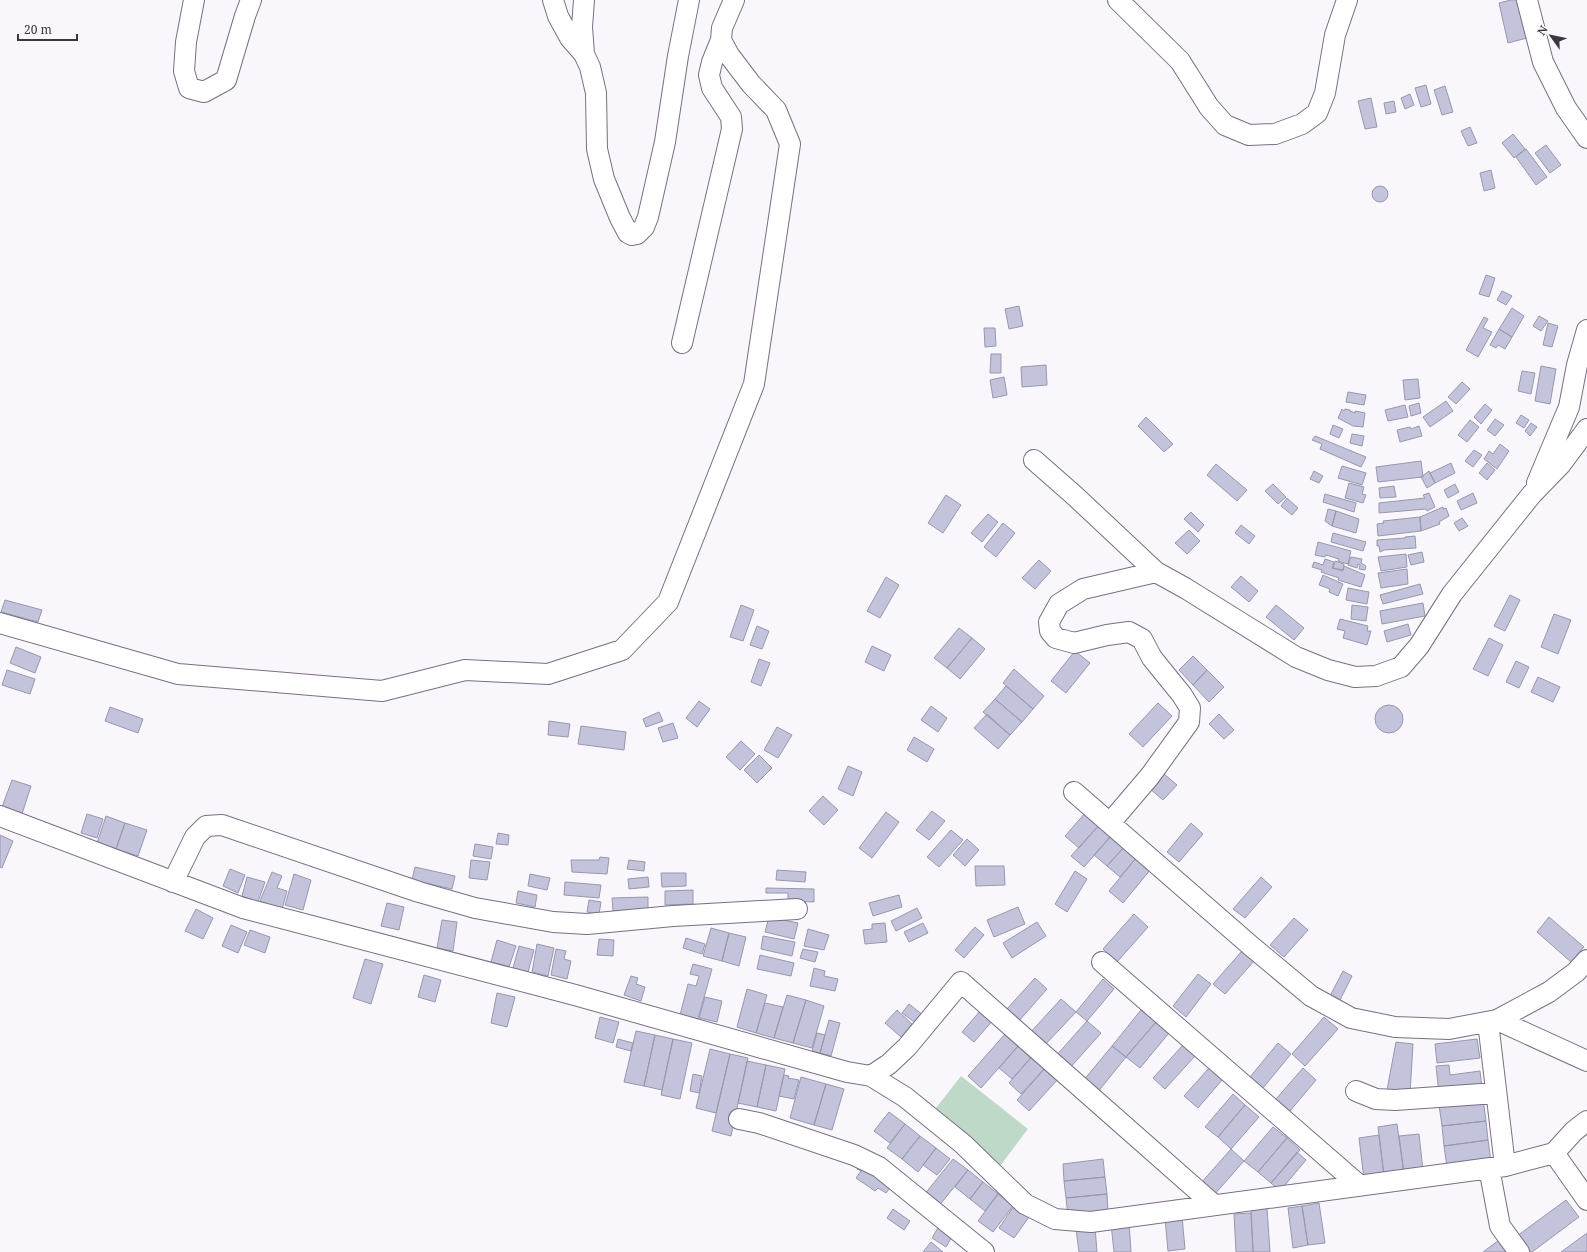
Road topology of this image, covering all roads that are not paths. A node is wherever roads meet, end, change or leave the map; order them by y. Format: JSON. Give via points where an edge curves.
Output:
{"nodes":[{"id":1,"x":194,"y":0,"type":"edge"},
{"id":2,"x":252,"y":0,"type":"edge"},
{"id":3,"x":554,"y":0,"type":"edge"},
{"id":4,"x":584,"y":0,"type":"edge"},
{"id":5,"x":689,"y":0,"type":"edge"},
{"id":6,"x":734,"y":0,"type":"edge"},
{"id":7,"x":1118,"y":0,"type":"edge"},
{"id":8,"x":1347,"y":0,"type":"edge"},
{"id":9,"x":1527,"y":0,"type":"edge"},
{"id":10,"x":721,"y":40,"type":"junction"},
{"id":11,"x":584,"y":54,"type":"junction"},
{"id":12,"x":1587,"y":138,"type":"edge"},
{"id":13,"x":1587,"y":330,"type":"edge"},
{"id":14,"x":682,"y":343,"type":"dead end"},
{"id":15,"x":1587,"y":429,"type":"edge"},
{"id":16,"x":1034,"y":460,"type":"dead end"},
{"id":17,"x":1532,"y":494,"type":"junction"},
{"id":18,"x":1156,"y":572,"type":"junction"},
{"id":19,"x":0,"y":623,"type":"edge"},
{"id":20,"x":1074,"y":792,"type":"dead end"},
{"id":21,"x":0,"y":816,"type":"edge"},
{"id":22,"x":1110,"y":823,"type":"junction"},
{"id":23,"x":173,"y":882,"type":"junction"},
{"id":24,"x":797,"y":909,"type":"dead end"},
{"id":25,"x":1587,"y":960,"type":"edge"},
{"id":26,"x":1102,"y":962,"type":"dead end"},
{"id":27,"x":1493,"y":1021,"type":"junction"},
{"id":28,"x":1587,"y":1061,"type":"edge"},
{"id":29,"x":871,"y":1076,"type":"junction"},
{"id":30,"x":1356,"y":1091,"type":"dead end"},
{"id":31,"x":1496,"y":1093,"type":"junction"},
{"id":32,"x":739,"y":1119,"type":"dead end"},
{"id":33,"x":1587,"y":1121,"type":"edge"},
{"id":34,"x":1554,"y":1153,"type":"junction"},
{"id":35,"x":1497,"y":1167,"type":"junction"},
{"id":36,"x":1359,"y":1185,"type":"junction"},
{"id":37,"x":1587,"y":1200,"type":"edge"},
{"id":38,"x":1214,"y":1205,"type":"junction"},
{"id":39,"x":984,"y":1252,"type":"edge"},
{"id":40,"x":1519,"y":1252,"type":"edge"}],
"edges":[{"from":1,"to":2,"type":"street","via":[[186,42],[184,71],[189,88],[204,92],[226,80]]},
{"from":3,"to":11,"type":"street","via":[[558,16],[570,38]]},
{"from":4,"to":11,"type":"street"},
{"from":5,"to":11,"type":"street","via":[[657,179],[648,217],[644,227],[637,234],[628,233],[604,179],[597,150],[596,93]]},
{"from":6,"to":10,"type":"street","via":[[722,28]]},
{"from":7,"to":8,"type":"street","via":[[1180,61],[1208,107],[1225,125],[1249,135],[1275,134],[1302,124],[1316,113],[1325,93],[1335,35]]},
{"from":9,"to":12,"type":"street","via":[[1543,62],[1566,108]]},
{"from":10,"to":14,"type":"street","via":[[709,75],[712,88],[731,117],[732,129]]},
{"from":10,"to":19,"type":"street","via":[[751,84],[776,110],[790,144],[754,384],[668,602],[622,650],[548,674],[465,670],[382,691],[178,674]]},
{"from":13,"to":17,"type":"street","via":[[1569,407]]},
{"from":15,"to":17,"type":"street","via":[[1561,464]]},
{"from":16,"to":18,"type":"street"},
{"from":17,"to":18,"type":"street","via":[[1452,594],[1419,646],[1401,667],[1376,676],[1355,677],[1328,670],[1296,657]]},
{"from":18,"to":22,"type":"street","via":[[1083,589],[1058,604],[1049,622],[1050,631],[1056,638],[1074,643],[1130,632],[1142,639],[1152,658],[1190,708],[1189,722],[1150,776]]},
{"from":20,"to":22,"type":"street"},
{"from":21,"to":23,"type":"street"},
{"from":22,"to":27,"type":"street","via":[[1311,996],[1351,1018],[1395,1027],[1449,1029]]},
{"from":23,"to":24,"type":"street","via":[[195,837],[206,826],[222,825],[419,892],[475,908],[553,922],[587,924]]},
{"from":23,"to":29,"type":"street","via":[[243,908],[567,993],[847,1072]]},
{"from":25,"to":27,"type":"street","via":[[1576,972],[1549,992]]},
{"from":26,"to":36,"type":"street"},
{"from":27,"to":28,"type":"street"},
{"from":27,"to":31,"type":"street"},
{"from":29,"to":38,"type":"street","via":[[905,1097],[963,1144],[1025,1204],[1054,1219],[1091,1222]]},
{"from":29,"to":38,"type":"street","via":[[890,1064],[907,1047],[961,982]]},
{"from":30,"to":31,"type":"street","via":[[1376,1099],[1395,1100]]},
{"from":31,"to":35,"type":"street"},
{"from":32,"to":39,"type":"street","via":[[854,1155],[879,1167]]},
{"from":33,"to":34,"type":"street","via":[[1574,1130]]},
{"from":34,"to":35,"type":"street"},
{"from":34,"to":37,"type":"street"},
{"from":35,"to":36,"type":"street"},
{"from":35,"to":40,"type":"street","via":[[1500,1226]]},
{"from":36,"to":38,"type":"street"}]}
